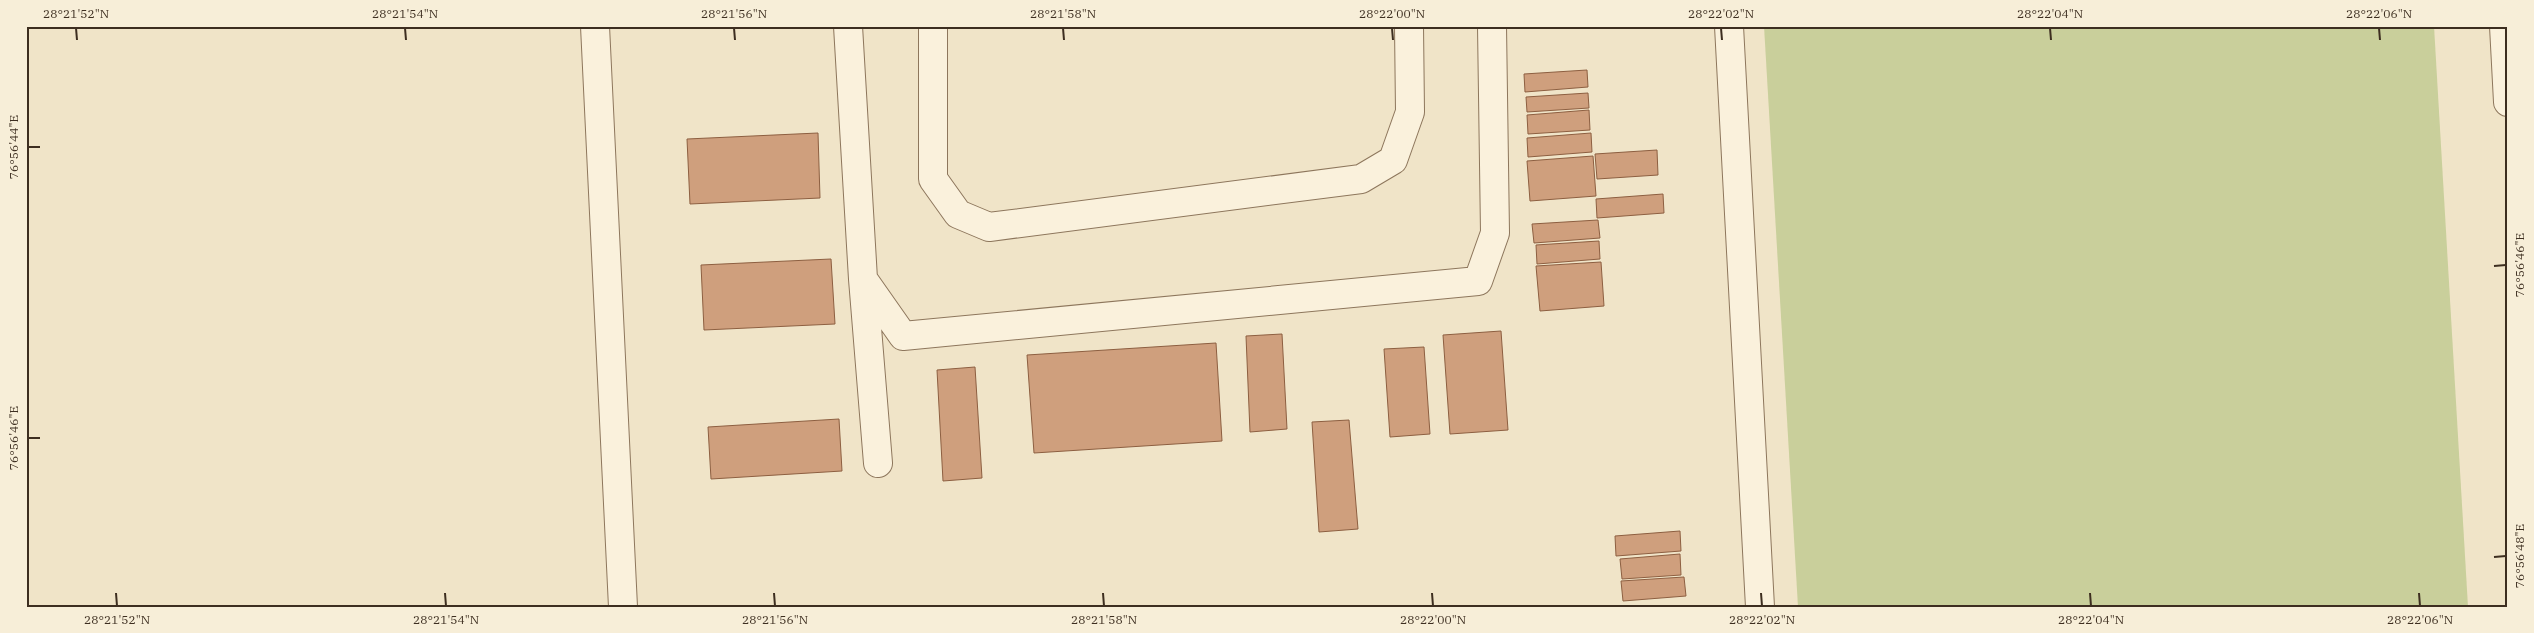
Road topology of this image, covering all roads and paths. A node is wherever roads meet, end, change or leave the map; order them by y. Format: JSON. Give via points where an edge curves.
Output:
{"nodes":[{"id":1,"x":595,"y":26,"type":"edge"},
{"id":2,"x":848,"y":26,"type":"edge"},
{"id":3,"x":933,"y":26,"type":"edge"},
{"id":4,"x":1409,"y":26,"type":"edge"},
{"id":5,"x":1492,"y":26,"type":"edge"},
{"id":6,"x":1729,"y":26,"type":"edge"},
{"id":7,"x":2504,"y":26,"type":"edge"},
{"id":8,"x":2508,"y":102,"type":"edge"},
{"id":9,"x":863,"y":280,"type":"junction"},
{"id":10,"x":878,"y":463,"type":"dead end"},
{"id":11,"x":623,"y":607,"type":"edge"},
{"id":12,"x":1760,"y":607,"type":"edge"}],
"edges":[{"from":1,"to":11,"type":"street"},
{"from":2,"to":9,"type":"street"},
{"from":3,"to":4,"type":"street","via":[[933,179],[958,214],[990,227],[1361,179],[1393,160],[1410,112]]},
{"from":5,"to":9,"type":"street","via":[[1495,233],[1478,281],[904,336]]},
{"from":6,"to":12,"type":"street"},
{"from":7,"to":8,"type":"street"},
{"from":9,"to":10,"type":"street"}]}
